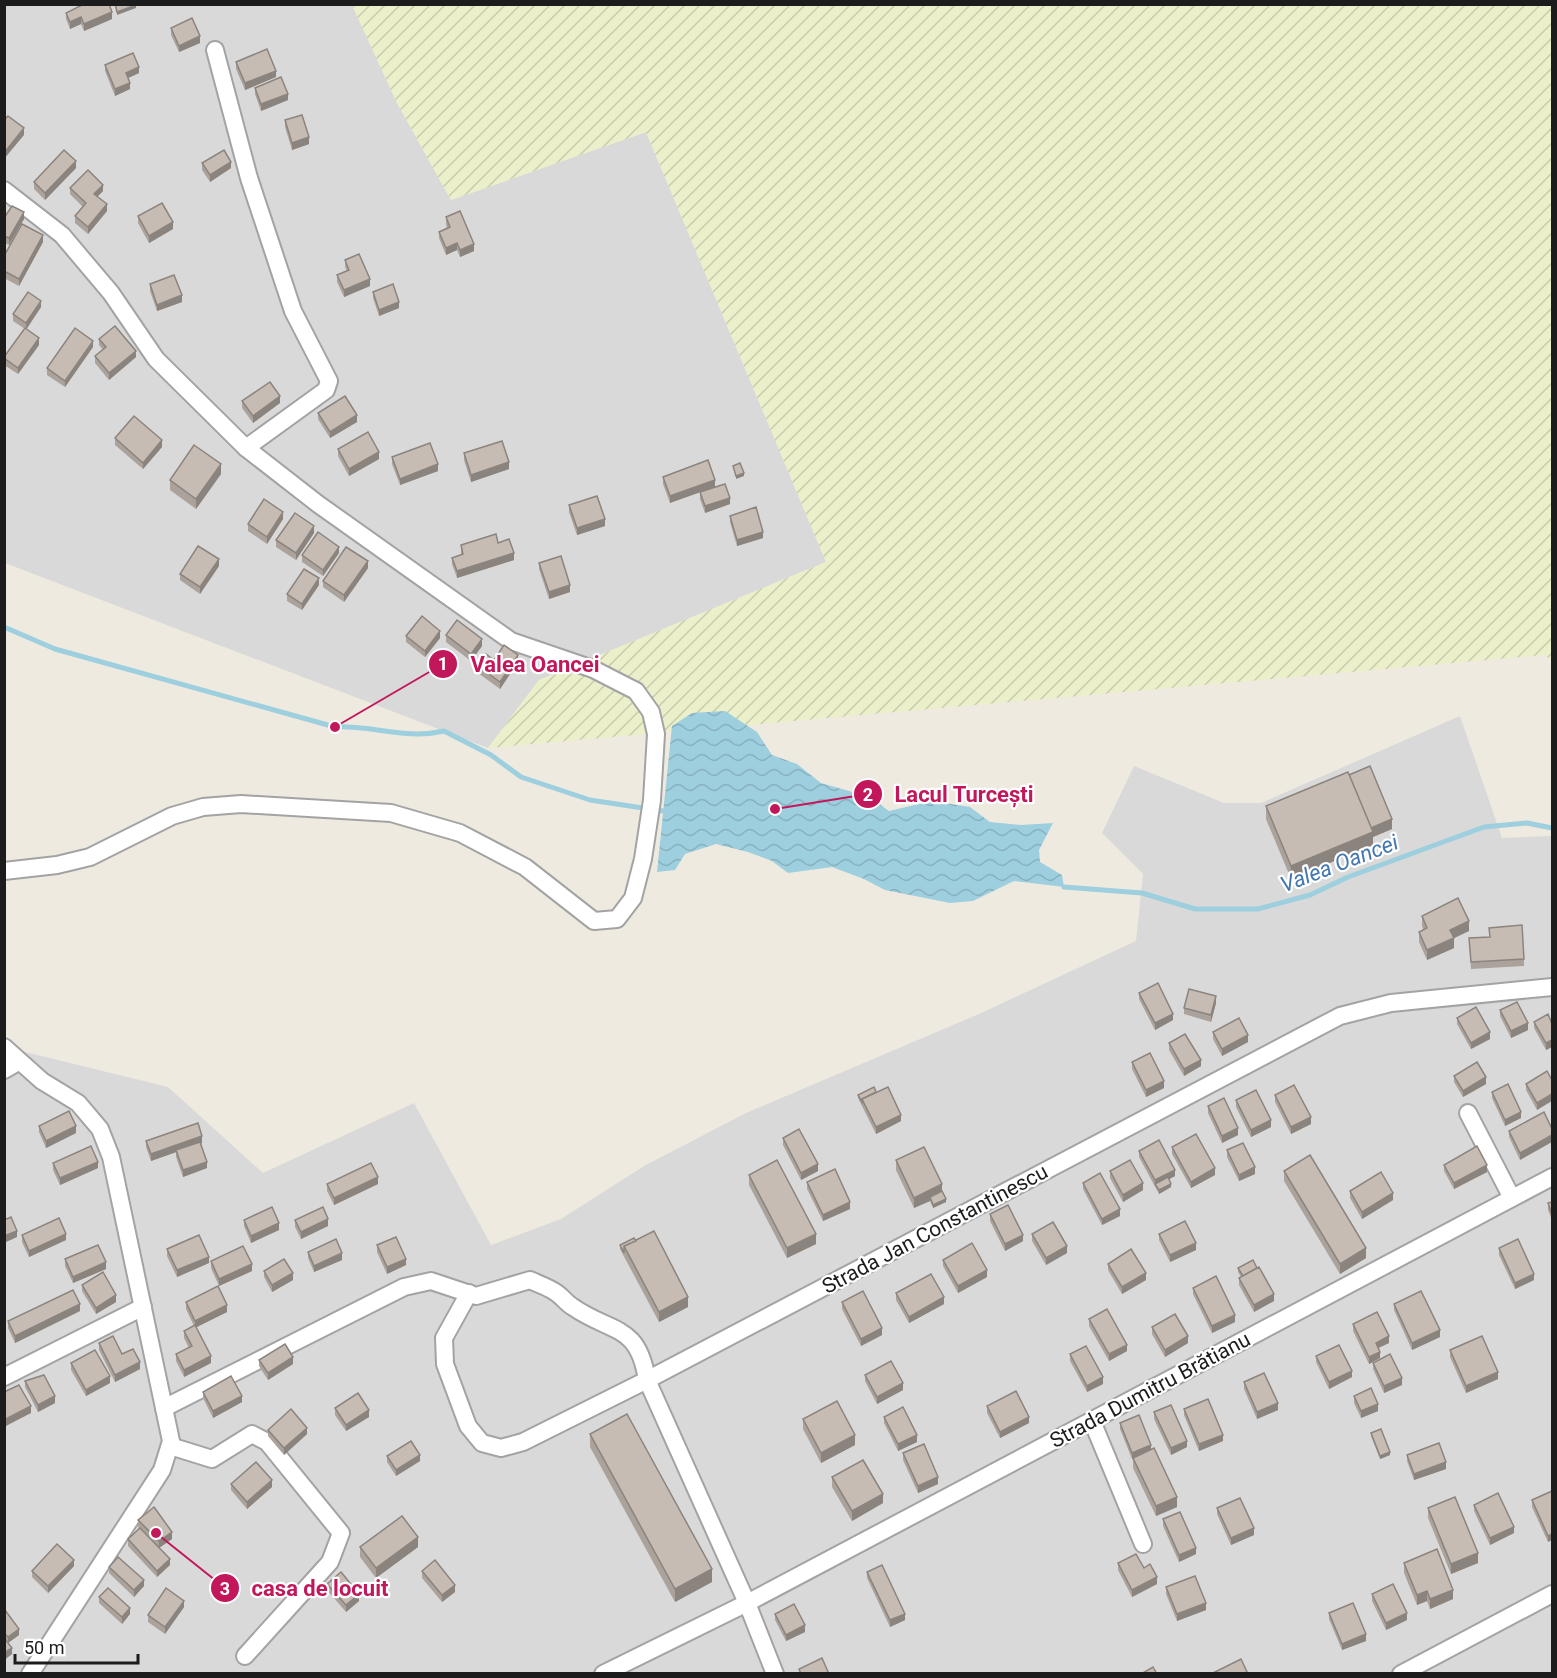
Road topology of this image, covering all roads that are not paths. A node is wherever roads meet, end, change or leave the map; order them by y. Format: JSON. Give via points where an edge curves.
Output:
{"nodes":[{"id":1,"x":215,"y":50,"type":"dead end"},
{"id":2,"x":4,"y":190,"type":"edge"},
{"id":3,"x":246,"y":448,"type":"junction"},
{"id":4,"x":4,"y":871,"type":"edge"},
{"id":5,"x":1552,"y":987,"type":"edge"},
{"id":6,"x":4,"y":1047,"type":"edge"},
{"id":7,"x":11,"y":1066,"type":"edge"},
{"id":8,"x":1468,"y":1113,"type":"dead end"},
{"id":9,"x":1552,"y":1177,"type":"edge"},
{"id":10,"x":1512,"y":1198,"type":"junction"},
{"id":11,"x":469,"y":1293,"type":"junction"},
{"id":12,"x":143,"y":1307,"type":"junction"},
{"id":13,"x":4,"y":1377,"type":"edge"},
{"id":14,"x":647,"y":1380,"type":"junction"},
{"id":15,"x":164,"y":1408,"type":"junction"},
{"id":16,"x":1092,"y":1421,"type":"junction"},
{"id":17,"x":170,"y":1446,"type":"junction"},
{"id":18,"x":1143,"y":1544,"type":"dead end"},
{"id":19,"x":1552,"y":1594,"type":"edge"},
{"id":20,"x":747,"y":1603,"type":"junction"},
{"id":21,"x":245,"y":1656,"type":"dead end"},
{"id":22,"x":30,"y":1674,"type":"edge"},
{"id":23,"x":603,"y":1674,"type":"edge"},
{"id":24,"x":775,"y":1674,"type":"edge"},
{"id":25,"x":1401,"y":1674,"type":"edge"}],
"edges":[{"from":1,"to":3,"type":"street","via":[[249,178],[293,310],[329,381],[326,390]]},
{"from":2,"to":3,"type":"street","via":[[62,235],[111,293],[156,359]]},
{"from":3,"to":4,"type":"street","via":[[511,641],[593,669],[636,691],[651,712],[656,734],[652,800],[633,898],[617,919],[594,921],[525,867],[460,833],[391,813],[241,804],[203,807],[172,816],[90,857]]},
{"from":5,"to":14,"type":"street","name":"Strada Jan Constantinescu","via":[[1391,1003],[1340,1016]]},
{"from":6,"to":7,"type":"street"},
{"from":7,"to":12,"type":"street","via":[[78,1103],[100,1129],[111,1157]]},
{"from":8,"to":10,"type":"street"},
{"from":9,"to":10,"type":"street","name":"Strada Dumitru Brătianu"},
{"from":10,"to":16,"type":"street","name":"Strada Dumitru Brătianu"},
{"from":11,"to":14,"type":"street","via":[[491,1293],[530,1280],[555,1291],[573,1307],[616,1328],[633,1342],[643,1357]]},
{"from":11,"to":14,"type":"street","name":"Strada Jan Constantinescu","via":[[444,1338],[445,1364],[468,1426],[482,1443],[501,1448],[524,1442]]},
{"from":11,"to":15,"type":"street","via":[[431,1281],[404,1287]]},
{"from":12,"to":13,"type":"street"},
{"from":12,"to":15,"type":"street"},
{"from":14,"to":20,"type":"street"},
{"from":15,"to":17,"type":"street"},
{"from":16,"to":18,"type":"street"},
{"from":16,"to":20,"type":"street","name":"Strada Dumitru Brătianu"},
{"from":17,"to":21,"type":"street","via":[[212,1459],[244,1437],[259,1437],[341,1533],[330,1562]]},
{"from":17,"to":22,"type":"street","via":[[162,1470]]},
{"from":19,"to":25,"type":"street"},
{"from":20,"to":23,"type":"street","name":"Strada Dumitru Brătianu"},
{"from":20,"to":24,"type":"street"}]}
